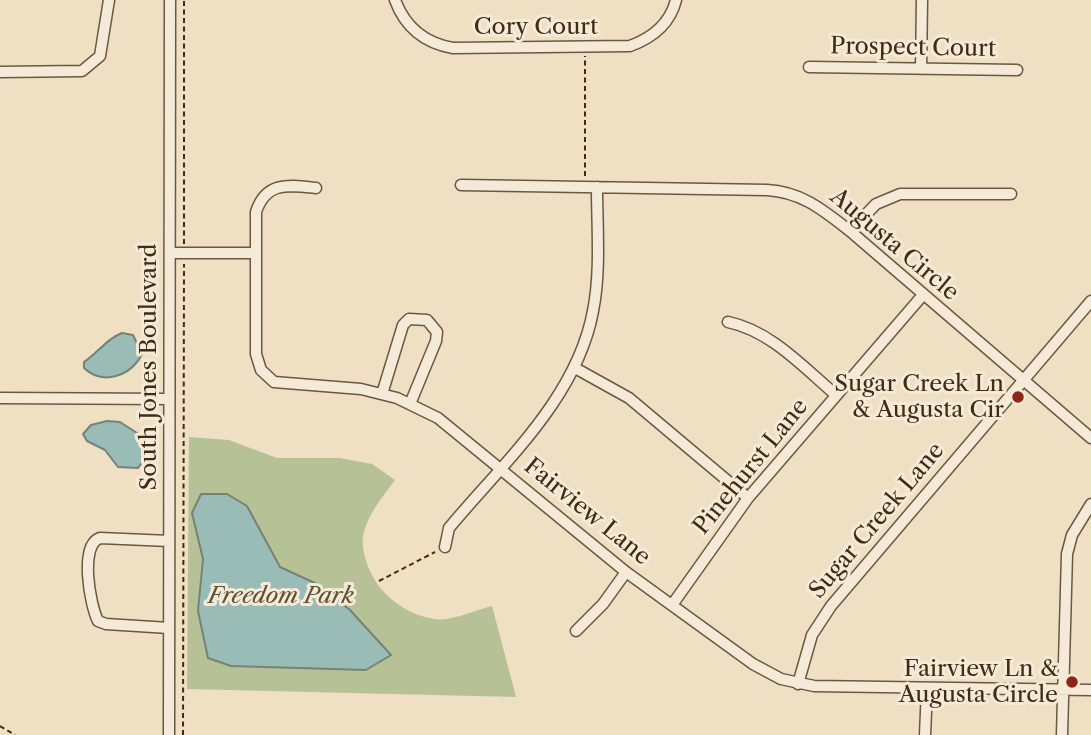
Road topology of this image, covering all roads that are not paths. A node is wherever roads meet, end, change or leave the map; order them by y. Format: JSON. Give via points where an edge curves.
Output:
{"nodes":[{"id":1,"x":109,"y":0,"type":"edge"},
{"id":2,"x":170,"y":0,"type":"edge"},
{"id":3,"x":395,"y":0,"type":"edge"},
{"id":4,"x":676,"y":0,"type":"edge"},
{"id":5,"x":922,"y":0,"type":"edge"},
{"id":6,"x":809,"y":67,"type":"dead end"},
{"id":7,"x":921,"y":69,"type":"junction"},
{"id":8,"x":1017,"y":70,"type":"dead end"},
{"id":9,"x":0,"y":72,"type":"edge"},
{"id":10,"x":461,"y":185,"type":"dead end"},
{"id":11,"x":597,"y":187,"type":"junction"},
{"id":12,"x":316,"y":188,"type":"dead end"},
{"id":13,"x":1011,"y":194,"type":"dead end"},
{"id":14,"x":850,"y":231,"type":"junction"},
{"id":15,"x":170,"y":253,"type":"junction"},
{"id":16,"x":256,"y":253,"type":"junction"},
{"id":17,"x":922,"y":296,"type":"junction"},
{"id":18,"x":1091,"y":301,"type":"edge"},
{"id":19,"x":728,"y":322,"type":"dead end"},
{"id":20,"x":575,"y":368,"type":"junction"},
{"id":21,"x":1024,"y":382,"type":"junction"},
{"id":22,"x":382,"y":394,"type":"junction"},
{"id":23,"x":836,"y":395,"type":"junction"},
{"id":24,"x":0,"y":398,"type":"edge"},
{"id":25,"x":169,"y":399,"type":"junction"},
{"id":26,"x":410,"y":404,"type":"junction"},
{"id":27,"x":1091,"y":438,"type":"edge"},
{"id":28,"x":499,"y":468,"type":"junction"},
{"id":29,"x":748,"y":498,"type":"junction"},
{"id":30,"x":1091,"y":504,"type":"edge"},
{"id":31,"x":1085,"y":523,"type":"edge"},
{"id":32,"x":169,"y":541,"type":"junction"},
{"id":33,"x":445,"y":547,"type":"road end"},
{"id":34,"x":626,"y":572,"type":"junction"},
{"id":35,"x":672,"y":605,"type":"junction"},
{"id":36,"x":169,"y":628,"type":"junction"},
{"id":37,"x":576,"y":631,"type":"dead end"},
{"id":38,"x":798,"y":684,"type":"junction"},
{"id":39,"x":927,"y":688,"type":"junction"},
{"id":40,"x":1063,"y":690,"type":"junction"},
{"id":41,"x":1091,"y":690,"type":"edge"},
{"id":42,"x":169,"y":735,"type":"edge"},
{"id":43,"x":925,"y":735,"type":"edge"},
{"id":44,"x":1062,"y":735,"type":"edge"}],
"edges":[{"from":1,"to":9,"type":"street","via":[[100,56],[82,71]]},
{"from":2,"to":15,"type":"street","name":"South Jones Boulevard"},
{"from":3,"to":4,"type":"street","name":"Cory Court","via":[[413,30],[442,46],[585,48],[619,48],[642,41],[662,27]]},
{"from":5,"to":7,"type":"street"},
{"from":6,"to":7,"type":"street","name":"Prospect Court"},
{"from":7,"to":8,"type":"street","name":"Prospect Court"},
{"from":10,"to":11,"type":"street","name":"Augusta Circle"},
{"from":11,"to":14,"type":"street","name":"Augusta Circle","via":[[778,191],[815,204]]},
{"from":11,"to":20,"type":"street","via":[[596,288],[590,327]]},
{"from":12,"to":16,"type":"street","name":"Fairview Lane","via":[[286,185],[264,195],[256,212]]},
{"from":13,"to":14,"type":"street","via":[[900,194],[876,204]]},
{"from":14,"to":17,"type":"street","name":"Augusta Circle"},
{"from":15,"to":16,"type":"street"},
{"from":15,"to":25,"type":"street","name":"South Jones Boulevard"},
{"from":16,"to":22,"type":"street","name":"Fairview Lane","via":[[256,354],[266,377],[283,385]]},
{"from":17,"to":21,"type":"street","name":"Augusta Circle"},
{"from":17,"to":23,"type":"street","name":"Pinehurst Lane"},
{"from":18,"to":21,"type":"street","name":"Sugar Creek Lane"},
{"from":19,"to":23,"type":"street","via":[[748,326],[767,338]]},
{"from":20,"to":28,"type":"street","via":[[551,406]]},
{"from":20,"to":29,"type":"street","via":[[629,398]]},
{"from":21,"to":27,"type":"street","name":"Augusta Circle"},
{"from":21,"to":38,"type":"street","name":"Sugar Creek Lane","via":[[820,621],[805,651]]},
{"from":22,"to":26,"type":"street","name":"Fairview Lane"},
{"from":22,"to":26,"type":"street","via":[[403,325],[409,319],[427,320],[437,332],[436,341]]},
{"from":23,"to":29,"type":"street","name":"Pinehurst Lane"},
{"from":24,"to":25,"type":"street"},
{"from":25,"to":32,"type":"street","name":"South Jones Boulevard"},
{"from":26,"to":28,"type":"street","name":"Fairview Lane","via":[[452,428]]},
{"from":28,"to":33,"type":"street","via":[[449,528]]},
{"from":28,"to":34,"type":"street","name":"Fairview Lane"},
{"from":29,"to":35,"type":"street","name":"Pinehurst Lane"},
{"from":30,"to":31,"type":"street"},
{"from":31,"to":40,"type":"street","via":[[1067,554]]},
{"from":32,"to":36,"type":"street","name":"South Jones Boulevard"},
{"from":32,"to":36,"type":"street","via":[[100,538],[87,550],[93,612],[98,621]]},
{"from":34,"to":35,"type":"street","name":"Fairview Lane"},
{"from":34,"to":37,"type":"street"},
{"from":35,"to":38,"type":"street","name":"Fairview Lane","via":[[767,674]]},
{"from":36,"to":42,"type":"street","name":"South Jones Boulevard"},
{"from":38,"to":39,"type":"street","name":"Fairview Lane"},
{"from":39,"to":40,"type":"street","name":"Fairview Lane"},
{"from":39,"to":43,"type":"street"},
{"from":40,"to":41,"type":"street","name":"Fairview Lane"},
{"from":40,"to":44,"type":"street"}]}
